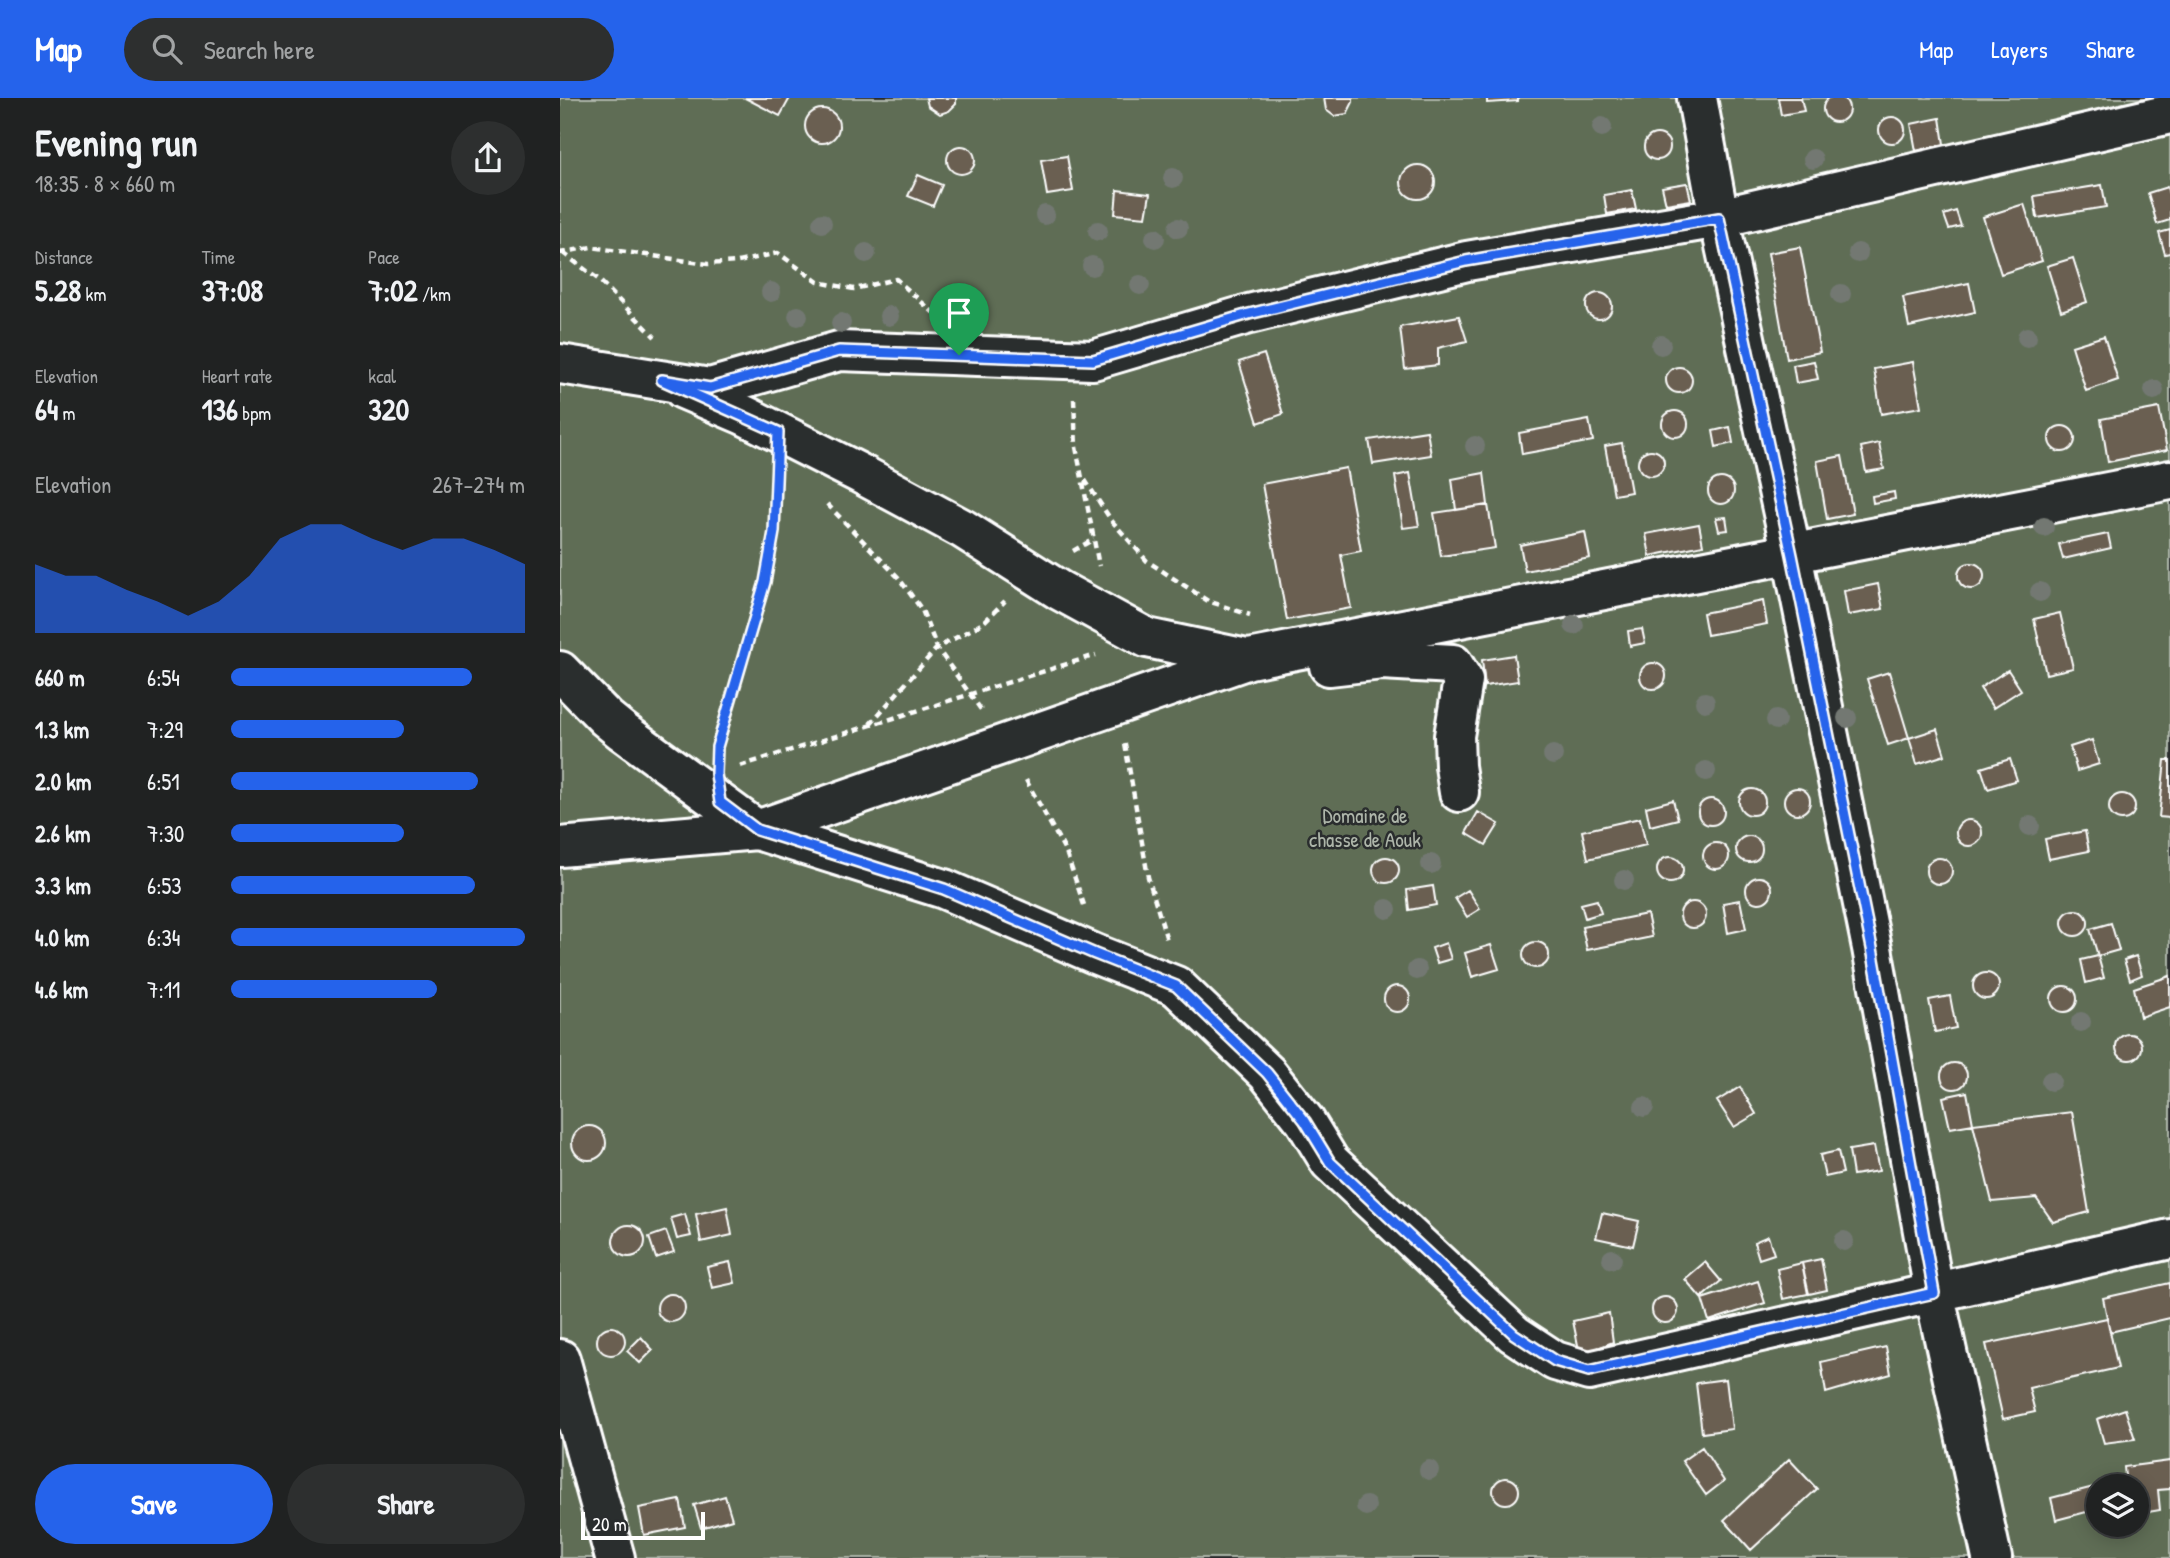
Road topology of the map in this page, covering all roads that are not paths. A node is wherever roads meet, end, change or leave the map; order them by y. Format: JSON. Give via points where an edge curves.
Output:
{"nodes":[{"id":1,"x":1697,"y":98,"type":"edge"},
{"id":2,"x":2170,"y":114,"type":"edge"},
{"id":3,"x":1719,"y":218,"type":"junction"},
{"id":4,"x":560,"y":364,"type":"edge"},
{"id":5,"x":678,"y":383,"type":"junction"},
{"id":6,"x":2170,"y":480,"type":"edge"},
{"id":7,"x":1792,"y":555,"type":"junction"},
{"id":8,"x":1249,"y":659,"type":"junction"},
{"id":9,"x":560,"y":671,"type":"edge"},
{"id":10,"x":1460,"y":792,"type":"dead end"},
{"id":11,"x":757,"y":830,"type":"junction"},
{"id":12,"x":560,"y":847,"type":"edge"},
{"id":13,"x":2170,"y":1238,"type":"edge"},
{"id":14,"x":1934,"y":1293,"type":"junction"},
{"id":15,"x":560,"y":1359,"type":"edge"},
{"id":16,"x":615,"y":1558,"type":"edge"},
{"id":17,"x":1992,"y":1558,"type":"edge"}],
"edges":[{"from":1,"to":3,"type":"street"},
{"from":2,"to":3,"type":"street"},
{"from":3,"to":5,"type":"street","via":[[1466,261],[1249,314],[1093,360],[839,351],[710,388]]},
{"from":3,"to":7,"type":"street"},
{"from":4,"to":5,"type":"street"},
{"from":5,"to":8,"type":"street","via":[[963,529],[1147,638]]},
{"from":6,"to":7,"type":"street"},
{"from":7,"to":8,"type":"street"},
{"from":7,"to":14,"type":"street","via":[[1872,948]]},
{"from":8,"to":10,"type":"street","via":[[1282,671],[1382,660],[1453,664],[1463,680],[1454,736]]},
{"from":8,"to":11,"type":"street"},
{"from":9,"to":11,"type":"street","via":[[606,718],[705,779]]},
{"from":11,"to":12,"type":"street"},
{"from":11,"to":14,"type":"street","via":[[944,889],[1176,986],[1267,1073],[1330,1162],[1514,1334],[1555,1361],[1589,1371]]},
{"from":13,"to":14,"type":"street"},
{"from":14,"to":17,"type":"street"},
{"from":15,"to":16,"type":"street"}]}
